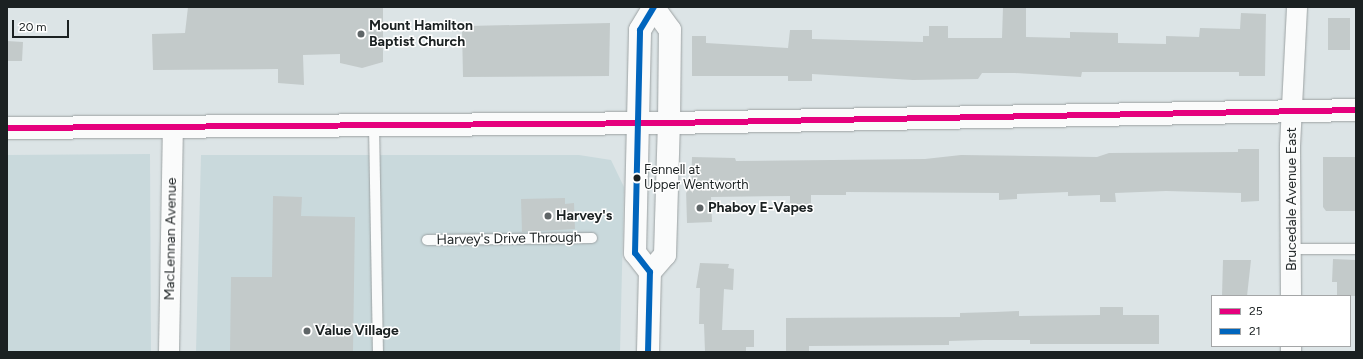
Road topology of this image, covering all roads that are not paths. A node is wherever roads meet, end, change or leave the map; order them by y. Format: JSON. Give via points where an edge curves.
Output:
{"nodes":[{"id":1,"x":654,"y":7,"type":"edge"},
{"id":2,"x":1297,"y":7,"type":"edge"},
{"id":3,"x":1356,"y":110,"type":"edge"},
{"id":4,"x":1293,"y":111,"type":"junction"},
{"id":5,"x":639,"y":123,"type":"junction"},
{"id":6,"x":669,"y":123,"type":"junction"},
{"id":7,"x":374,"y":125,"type":"junction"},
{"id":8,"x":173,"y":126,"type":"junction"},
{"id":9,"x":7,"y":128,"type":"edge"},
{"id":10,"x":592,"y":238,"type":"dead end"},
{"id":11,"x":427,"y":240,"type":"dead end"},
{"id":12,"x":1292,"y":248,"type":"junction"},
{"id":13,"x":1356,"y":249,"type":"edge"},
{"id":14,"x":650,"y":272,"type":"junction"},
{"id":15,"x":1291,"y":295,"type":"edge"},
{"id":16,"x":169,"y":352,"type":"edge"},
{"id":17,"x":378,"y":352,"type":"edge"},
{"id":18,"x":648,"y":352,"type":"edge"}],
"edges":[{"from":1,"to":5,"type":"main road","via":[[640,30]]},
{"from":1,"to":6,"type":"main road","via":[[670,30]]},
{"from":2,"to":4,"type":"street","name":"Brucedale Avenue East"},
{"from":3,"to":4,"type":"main road"},
{"from":4,"to":6,"type":"main road"},
{"from":4,"to":12,"type":"street","name":"Brucedale Avenue East"},
{"from":5,"to":6,"type":"main road"},
{"from":5,"to":7,"type":"main road"},
{"from":5,"to":14,"type":"main road","via":[[635,253]]},
{"from":6,"to":14,"type":"main road","via":[[665,255]]},
{"from":7,"to":8,"type":"main road"},
{"from":7,"to":17,"type":"lane"},
{"from":8,"to":9,"type":"main road"},
{"from":8,"to":16,"type":"street","name":"MacLennan Avenue"},
{"from":10,"to":11,"type":"lane","name":"Harvey's Drive Through"},
{"from":12,"to":13,"type":"lane"},
{"from":12,"to":15,"type":"street","name":"Brucedale Avenue East"},
{"from":14,"to":18,"type":"main road"}]}
